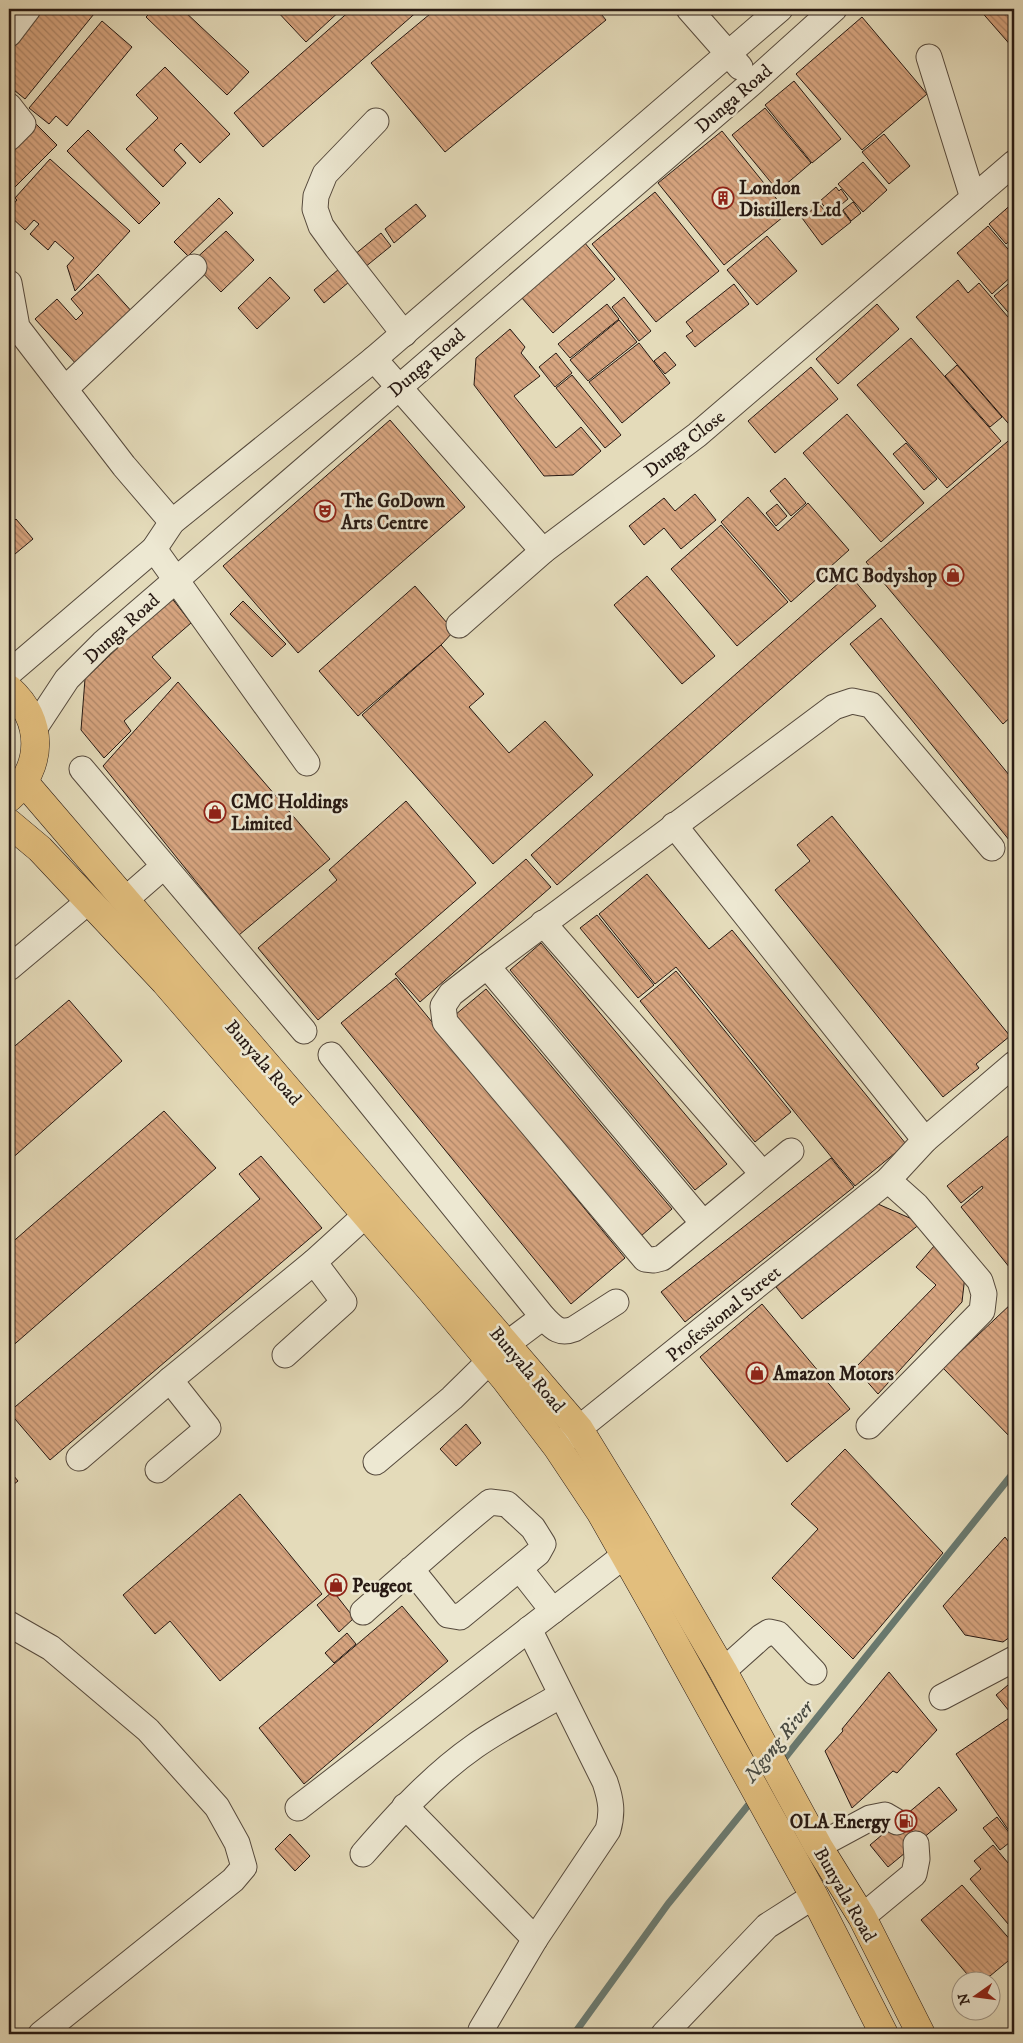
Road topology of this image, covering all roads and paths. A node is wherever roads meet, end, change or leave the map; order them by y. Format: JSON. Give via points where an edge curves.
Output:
{"nodes":[{"id":1,"x":28,"y":9,"type":"edge"},
{"id":2,"x":689,"y":9,"type":"edge"},
{"id":3,"x":780,"y":9,"type":"edge"},
{"id":4,"x":834,"y":9,"type":"edge"},
{"id":5,"x":9,"y":34,"type":"edge"},
{"id":6,"x":729,"y":54,"type":"junction"},
{"id":7,"x":930,"y":57,"type":"dead end"},
{"id":8,"x":752,"y":82,"type":"junction"},
{"id":9,"x":9,"y":106,"type":"edge"},
{"id":10,"x":376,"y":121,"type":"dead end"},
{"id":11,"x":9,"y":138,"type":"edge"},
{"id":12,"x":1014,"y":163,"type":"edge"},
{"id":13,"x":973,"y":198,"type":"junction"},
{"id":14,"x":194,"y":267,"type":"dead end"},
{"id":15,"x":9,"y":283,"type":"edge"},
{"id":16,"x":404,"y":334,"type":"junction"},
{"id":17,"x":374,"y":359,"type":"junction"},
{"id":18,"x":397,"y":387,"type":"junction"},
{"id":19,"x":65,"y":389,"type":"junction"},
{"id":20,"x":172,"y":522,"type":"junction"},
{"id":21,"x":154,"y":549,"type":"junction"},
{"id":22,"x":543,"y":551,"type":"junction"},
{"id":23,"x":176,"y":578,"type":"junction"},
{"id":24,"x":459,"y":625,"type":"dead end"},
{"id":25,"x":9,"y":673,"type":"edge"},
{"id":26,"x":9,"y":689,"type":"edge"},
{"id":27,"x":34,"y":729,"type":"junction"},
{"id":28,"x":308,"y":763,"type":"dead end"},
{"id":29,"x":82,"y":769,"type":"dead end"},
{"id":30,"x":16,"y":790,"type":"edge"},
{"id":31,"x":9,"y":823,"type":"edge"},
{"id":32,"x":674,"y":825,"type":"junction"},
{"id":33,"x":992,"y":848,"type":"dead end"},
{"id":34,"x":164,"y":866,"type":"junction"},
{"id":35,"x":125,"y":900,"type":"junction"},
{"id":36,"x":89,"y":901,"type":"junction"},
{"id":37,"x":543,"y":923,"type":"junction"},
{"id":38,"x":487,"y":966,"type":"junction"},
{"id":39,"x":9,"y":968,"type":"edge"},
{"id":40,"x":304,"y":1031,"type":"dead end"},
{"id":41,"x":331,"y":1055,"type":"dead end"},
{"id":42,"x":1014,"y":1064,"type":"edge"},
{"id":43,"x":925,"y":1140,"type":"junction"},
{"id":44,"x":791,"y":1150,"type":"dead end"},
{"id":45,"x":762,"y":1173,"type":"junction"},
{"id":46,"x":888,"y":1180,"type":"junction"},
{"id":47,"x":374,"y":1206,"type":"junction"},
{"id":48,"x":703,"y":1223,"type":"junction"},
{"id":49,"x":314,"y":1262,"type":"junction"},
{"id":50,"x":616,"y":1302,"type":"dead end"},
{"id":51,"x":543,"y":1317,"type":"junction"},
{"id":52,"x":498,"y":1352,"type":"junction"},
{"id":53,"x":286,"y":1355,"type":"dead end"},
{"id":54,"x":170,"y":1380,"type":"junction"},
{"id":55,"x":869,"y":1426,"type":"dead end"},
{"id":56,"x":579,"y":1429,"type":"junction"},
{"id":57,"x":557,"y":1447,"type":"junction"},
{"id":58,"x":79,"y":1458,"type":"dead end"},
{"id":59,"x":376,"y":1462,"type":"dead end"},
{"id":60,"x":158,"y":1470,"type":"dead end"},
{"id":61,"x":625,"y":1555,"type":"junction"},
{"id":62,"x":411,"y":1569,"type":"junction"},
{"id":63,"x":520,"y":1569,"type":"junction"},
{"id":64,"x":553,"y":1611,"type":"junction"},
{"id":65,"x":363,"y":1612,"type":"dead end"},
{"id":66,"x":9,"y":1624,"type":"edge"},
{"id":67,"x":529,"y":1629,"type":"junction"},
{"id":68,"x":1014,"y":1659,"type":"edge"},
{"id":69,"x":723,"y":1671,"type":"junction"},
{"id":70,"x":814,"y":1672,"type":"dead end"},
{"id":71,"x":561,"y":1695,"type":"junction"},
{"id":72,"x":942,"y":1696,"type":"dead end"},
{"id":73,"x":405,"y":1806,"type":"junction"},
{"id":74,"x":298,"y":1808,"type":"dead end"},
{"id":75,"x":897,"y":1822,"type":"dead end"},
{"id":76,"x":916,"y":1844,"type":"dead end"},
{"id":77,"x":818,"y":1846,"type":"junction"},
{"id":78,"x":362,"y":1854,"type":"dead end"},
{"id":79,"x":814,"y":1896,"type":"junction"},
{"id":80,"x":862,"y":1917,"type":"junction"},
{"id":81,"x":535,"y":1939,"type":"junction"},
{"id":82,"x":481,"y":2030,"type":"dead end"},
{"id":83,"x":41,"y":2034,"type":"edge"},
{"id":84,"x":664,"y":2034,"type":"edge"},
{"id":85,"x":884,"y":2034,"type":"edge"},
{"id":86,"x":921,"y":2034,"type":"edge"}],
"edges":[{"from":1,"to":5,"type":"street"},
{"from":2,"to":6,"type":"street"},
{"from":3,"to":6,"type":"street","name":"Dunga Road"},
{"from":4,"to":8,"type":"street","name":"Dunga Road"},
{"from":6,"to":8,"type":"street"},
{"from":6,"to":16,"type":"street","name":"Dunga Road"},
{"from":7,"to":13,"type":"street"},
{"from":8,"to":18,"type":"street","name":"Dunga Road"},
{"from":9,"to":11,"type":"street","via":[[23,124]]},
{"from":10,"to":16,"type":"street","via":[[325,174],[316,196],[315,209],[331,241]]},
{"from":12,"to":13,"type":"street","name":"Dunga Close"},
{"from":13,"to":22,"type":"street","name":"Dunga Close","via":[[697,435]]},
{"from":14,"to":19,"type":"street"},
{"from":15,"to":19,"type":"street","via":[[17,327]]},
{"from":16,"to":17,"type":"street","name":"Dunga Road"},
{"from":17,"to":18,"type":"street"},
{"from":17,"to":20,"type":"street","name":"Dunga Road"},
{"from":18,"to":22,"type":"street"},
{"from":18,"to":23,"type":"street","name":"Dunga Road"},
{"from":19,"to":20,"type":"street"},
{"from":20,"to":21,"type":"street","name":"Dunga Road"},
{"from":21,"to":23,"type":"street"},
{"from":21,"to":25,"type":"street","name":"Dunga Road"},
{"from":22,"to":24,"type":"street","name":"Dunga Close"},
{"from":23,"to":27,"type":"street","name":"Dunga Road","via":[[66,679]]},
{"from":23,"to":28,"type":"street"},
{"from":26,"to":27,"type":"main road","via":[[22,701]]},
{"from":27,"to":30,"type":"main road","via":[[34,756]]},
{"from":29,"to":34,"type":"street"},
{"from":30,"to":35,"type":"main road","name":"Bunyala Road"},
{"from":31,"to":36,"type":"main road","name":"Bunyala Road","via":[[40,849]]},
{"from":32,"to":33,"type":"street","via":[[834,707],[852,701],[871,705]]},
{"from":32,"to":37,"type":"street"},
{"from":32,"to":43,"type":"street"},
{"from":34,"to":35,"type":"street"},
{"from":34,"to":40,"type":"street"},
{"from":35,"to":47,"type":"main road","name":"Bunyala Road"},
{"from":36,"to":39,"type":"street"},
{"from":36,"to":47,"type":"main road","name":"Bunyala Road"},
{"from":37,"to":38,"type":"street"},
{"from":37,"to":45,"type":"street"},
{"from":38,"to":48,"type":"street"},
{"from":38,"to":48,"type":"street","via":[[451,994],[442,1006],[445,1022],[645,1258],[662,1258]]},
{"from":41,"to":51,"type":"street"},
{"from":42,"to":43,"type":"street","name":"Professional Street"},
{"from":43,"to":46,"type":"street","name":"Professional Street"},
{"from":44,"to":45,"type":"street"},
{"from":45,"to":48,"type":"street"},
{"from":46,"to":55,"type":"street","via":[[916,1205],[953,1247],[980,1281],[984,1294],[982,1311]]},
{"from":46,"to":56,"type":"street","name":"Professional Street"},
{"from":47,"to":49,"type":"street"},
{"from":47,"to":52,"type":"main road","name":"Bunyala Road"},
{"from":49,"to":53,"type":"street","via":[[344,1302]]},
{"from":49,"to":54,"type":"street"},
{"from":50,"to":51,"type":"street","via":[[567,1332],[558,1332]]},
{"from":51,"to":52,"type":"street"},
{"from":52,"to":56,"type":"main road","name":"Bunyala Road"},
{"from":52,"to":57,"type":"main road","name":"Bunyala Road"},
{"from":52,"to":59,"type":"street","via":[[452,1398]]},
{"from":54,"to":58,"type":"street"},
{"from":54,"to":60,"type":"street","via":[[208,1428]]},
{"from":56,"to":57,"type":"street","name":"Professional Street"},
{"from":56,"to":69,"type":"main road","name":"Bunyala Road"},
{"from":57,"to":61,"type":"main road","name":"Bunyala Road"},
{"from":61,"to":64,"type":"street"},
{"from":61,"to":79,"type":"main road","name":"Bunyala Road"},
{"from":62,"to":63,"type":"street","via":[[448,1615],[460,1617]]},
{"from":62,"to":63,"type":"street","via":[[490,1502],[507,1504],[533,1528],[543,1544]]},
{"from":62,"to":65,"type":"street"},
{"from":63,"to":64,"type":"street"},
{"from":64,"to":67,"type":"street"},
{"from":66,"to":83,"type":"street","via":[[51,1648],[148,1730],[217,1807],[237,1843],[244,1867],[233,1880]]},
{"from":67,"to":71,"type":"street"},
{"from":67,"to":74,"type":"street"},
{"from":68,"to":72,"type":"street"},
{"from":69,"to":70,"type":"street","via":[[769,1632],[778,1634]]},
{"from":69,"to":77,"type":"main road","name":"Bunyala Road"},
{"from":71,"to":73,"type":"street","via":[[476,1745]]},
{"from":71,"to":81,"type":"street","via":[[605,1782],[612,1815],[608,1830]]},
{"from":73,"to":78,"type":"street"},
{"from":73,"to":81,"type":"street"},
{"from":75,"to":77,"type":"street","via":[[885,1815],[870,1818]]},
{"from":76,"to":80,"type":"street","via":[[918,1859],[914,1874]]},
{"from":77,"to":80,"type":"main road","name":"Bunyala Road"},
{"from":79,"to":84,"type":"street","via":[[767,1926]]},
{"from":79,"to":85,"type":"main road","name":"Bunyala Road"},
{"from":80,"to":86,"type":"main road","name":"Bunyala Road"},
{"from":81,"to":82,"type":"street"}]}
